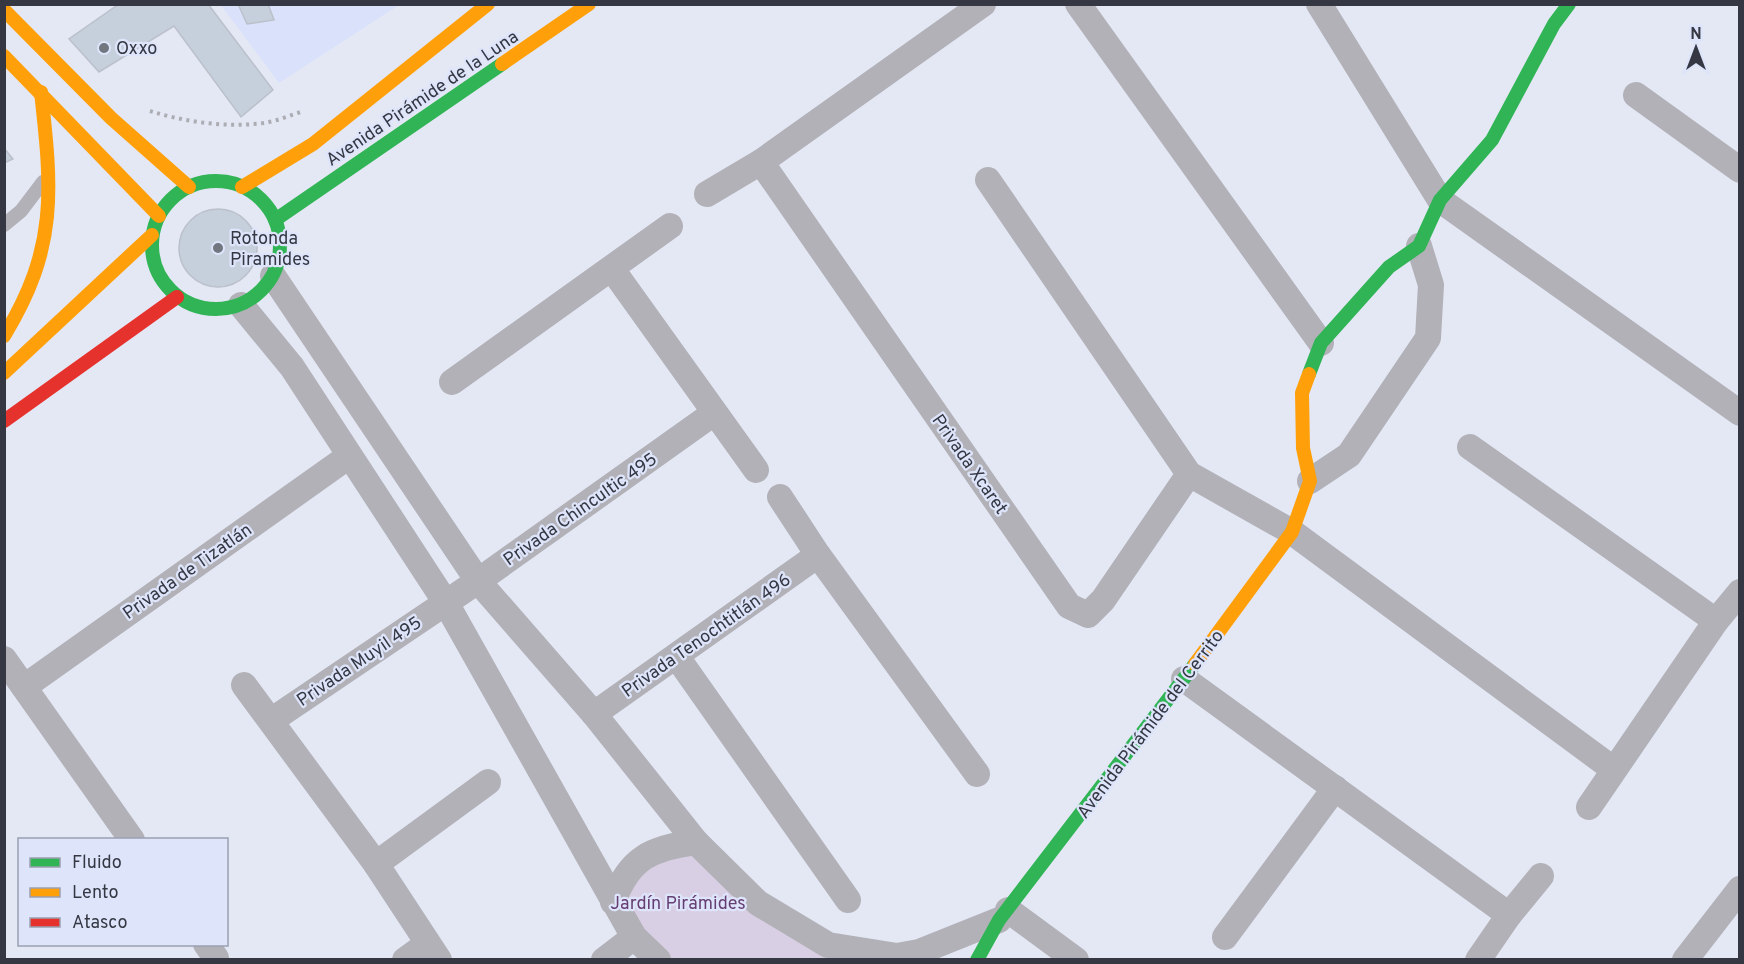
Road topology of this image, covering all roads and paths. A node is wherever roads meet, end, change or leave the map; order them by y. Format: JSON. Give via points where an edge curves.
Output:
{"nodes":[{"id":1,"x":488,"y":4,"type":"edge"},
{"id":2,"x":589,"y":4,"type":"edge"},
{"id":3,"x":983,"y":4,"type":"edge"},
{"id":4,"x":1078,"y":4,"type":"edge"},
{"id":5,"x":1569,"y":4,"type":"edge"},
{"id":6,"x":1327,"y":7,"type":"edge"},
{"id":7,"x":4,"y":10,"type":"edge"},
{"id":8,"x":4,"y":56,"type":"edge"},
{"id":9,"x":41,"y":92,"type":"junction"},
{"id":10,"x":1636,"y":95,"type":"dead end"},
{"id":11,"x":146,"y":110,"type":"dead end"},
{"id":12,"x":308,"y":110,"type":"dead end"},
{"id":13,"x":760,"y":162,"type":"junction"},
{"id":14,"x":1740,"y":170,"type":"edge"},
{"id":15,"x":48,"y":176,"type":"junction"},
{"id":16,"x":988,"y":180,"type":"dead end"},
{"id":17,"x":242,"y":187,"type":"junction"},
{"id":18,"x":189,"y":188,"type":"junction"},
{"id":19,"x":707,"y":194,"type":"dead end"},
{"id":20,"x":1440,"y":200,"type":"junction"},
{"id":21,"x":21,"y":211,"type":"junction"},
{"id":22,"x":49,"y":213,"type":"junction"},
{"id":23,"x":159,"y":216,"type":"junction"},
{"id":24,"x":275,"y":220,"type":"junction"},
{"id":25,"x":4,"y":225,"type":"edge"},
{"id":26,"x":670,"y":226,"type":"dead end"},
{"id":27,"x":152,"y":235,"type":"junction"},
{"id":28,"x":1419,"y":246,"type":"junction"},
{"id":29,"x":612,"y":269,"type":"junction"},
{"id":30,"x":273,"y":276,"type":"junction"},
{"id":31,"x":177,"y":297,"type":"junction"},
{"id":32,"x":241,"y":305,"type":"junction"},
{"id":33,"x":4,"y":336,"type":"edge"},
{"id":34,"x":1321,"y":343,"type":"junction"},
{"id":35,"x":4,"y":372,"type":"edge"},
{"id":36,"x":452,"y":382,"type":"dead end"},
{"id":37,"x":714,"y":413,"type":"junction"},
{"id":38,"x":1740,"y":413,"type":"edge"},
{"id":39,"x":4,"y":421,"type":"edge"},
{"id":40,"x":1470,"y":447,"type":"dead end"},
{"id":41,"x":349,"y":456,"type":"junction"},
{"id":42,"x":756,"y":470,"type":"dead end"},
{"id":43,"x":1189,"y":474,"type":"junction"},
{"id":44,"x":1310,"y":481,"type":"junction"},
{"id":45,"x":780,"y":498,"type":"dead end"},
{"id":46,"x":1292,"y":532,"type":"junction"},
{"id":47,"x":818,"y":555,"type":"junction"},
{"id":48,"x":478,"y":581,"type":"junction"},
{"id":49,"x":1740,"y":592,"type":"edge"},
{"id":50,"x":446,"y":603,"type":"junction"},
{"id":51,"x":1716,"y":621,"type":"junction"},
{"id":52,"x":677,"y":657,"type":"junction"},
{"id":53,"x":4,"y":659,"type":"edge"},
{"id":54,"x":1184,"y":679,"type":"junction"},
{"id":55,"x":244,"y":684,"type":"dead end"},
{"id":56,"x":24,"y":687,"type":"junction"},
{"id":57,"x":594,"y":714,"type":"junction"},
{"id":58,"x":272,"y":720,"type":"junction"},
{"id":59,"x":1613,"y":769,"type":"junction"},
{"id":60,"x":977,"y":774,"type":"dead end"},
{"id":61,"x":488,"y":782,"type":"dead end"},
{"id":62,"x":1335,"y":788,"type":"junction"},
{"id":63,"x":1589,"y":807,"type":"dead end"},
{"id":64,"x":131,"y":838,"type":"edge"},
{"id":65,"x":696,"y":842,"type":"junction"},
{"id":66,"x":376,"y":864,"type":"junction"},
{"id":67,"x":1541,"y":876,"type":"dead end"},
{"id":68,"x":848,"y":900,"type":"dead end"},
{"id":69,"x":613,"y":902,"type":"junction"},
{"id":70,"x":1735,"y":904,"type":"edge"},
{"id":71,"x":1004,"y":915,"type":"junction"},
{"id":72,"x":1509,"y":915,"type":"junction"},
{"id":73,"x":634,"y":937,"type":"junction"},
{"id":74,"x":1225,"y":937,"type":"dead end"},
{"id":75,"x":433,"y":952,"type":"edge"},
{"id":76,"x":925,"y":956,"type":"edge"},
{"id":77,"x":405,"y":960,"type":"edge"},
{"id":78,"x":604,"y":960,"type":"edge"},
{"id":79,"x":658,"y":960,"type":"edge"},
{"id":80,"x":976,"y":960,"type":"edge"},
{"id":81,"x":1076,"y":960,"type":"edge"},
{"id":82,"x":1478,"y":960,"type":"edge"},
{"id":83,"x":1685,"y":960,"type":"edge"}],
"edges":[{"from":1,"to":17,"type":"street","name":"Avenida Pirámide de la Luna","via":[[314,144]]},
{"from":2,"to":24,"type":"street","name":"Avenida Pirámide de la Luna"},
{"from":3,"to":13,"type":"street"},
{"from":4,"to":34,"type":"street"},
{"from":5,"to":20,"type":"street","via":[[1554,24],[1492,140]]},
{"from":6,"to":20,"type":"street"},
{"from":7,"to":18,"type":"street","via":[[111,118]]},
{"from":8,"to":9,"type":"street"},
{"from":9,"to":15,"type":"street"},
{"from":9,"to":23,"type":"street"},
{"from":10,"to":14,"type":"street"},
{"from":11,"to":12,"type":"path","via":[[209,123],[264,123]]},
{"from":13,"to":19,"type":"street"},
{"from":13,"to":43,"type":"street","name":"Privada Xcaret","via":[[1069,606],[1088,615],[1103,600]]},
{"from":15,"to":21,"type":"lane"},
{"from":15,"to":22,"type":"street"},
{"from":16,"to":43,"type":"street"},
{"from":17,"to":18,"type":"street","via":[[206,182]]},
{"from":17,"to":24,"type":"street","via":[[262,201]]},
{"from":18,"to":23,"type":"street","via":[[171,199]]},
{"from":20,"to":28,"type":"street"},
{"from":20,"to":38,"type":"street"},
{"from":21,"to":22,"type":"lane"},
{"from":21,"to":25,"type":"lane"},
{"from":22,"to":33,"type":"street","via":[[40,262],[23,307]]},
{"from":23,"to":27,"type":"street"},
{"from":24,"to":30,"type":"street","via":[[280,248]]},
{"from":26,"to":29,"type":"street"},
{"from":27,"to":31,"type":"street","via":[[152,258],[161,280]]},
{"from":27,"to":35,"type":"street"},
{"from":28,"to":34,"type":"street","via":[[1389,267]]},
{"from":28,"to":44,"type":"street","via":[[1431,285],[1428,338],[1348,455]]},
{"from":29,"to":36,"type":"street"},
{"from":29,"to":37,"type":"street"},
{"from":30,"to":32,"type":"street","via":[[260,293]]},
{"from":30,"to":48,"type":"street"},
{"from":31,"to":32,"type":"street","via":[[208,310]]},
{"from":31,"to":39,"type":"street"},
{"from":32,"to":41,"type":"street","via":[[292,367]]},
{"from":34,"to":44,"type":"street","via":[[1302,393],[1303,448]]},
{"from":37,"to":42,"type":"street"},
{"from":37,"to":48,"type":"street","name":"Privada Chincultic 495"},
{"from":40,"to":51,"type":"street"},
{"from":41,"to":50,"type":"street"},
{"from":41,"to":56,"type":"street","name":"Privada de Tizatlán"},
{"from":43,"to":46,"type":"street"},
{"from":44,"to":46,"type":"street","name":"Avenida Pirámide del Cerrito"},
{"from":45,"to":47,"type":"street"},
{"from":46,"to":54,"type":"street","name":"Avenida Pirámide del Cerrito"},
{"from":46,"to":59,"type":"street"},
{"from":47,"to":52,"type":"street","name":"Privada Tenochtitlán 496"},
{"from":47,"to":60,"type":"street"},
{"from":48,"to":50,"type":"street","name":"Privada Chincultic 495"},
{"from":48,"to":57,"type":"street"},
{"from":49,"to":51,"type":"street"},
{"from":50,"to":58,"type":"street","name":"Privada Muyil 495"},
{"from":50,"to":69,"type":"street"},
{"from":51,"to":59,"type":"street"},
{"from":52,"to":57,"type":"street","name":"Privada Tenochtitlán 496"},
{"from":52,"to":68,"type":"street"},
{"from":53,"to":56,"type":"street"},
{"from":54,"to":62,"type":"street"},
{"from":54,"to":71,"type":"street","name":"Avenida Pirámide del Cerrito"},
{"from":55,"to":58,"type":"street"},
{"from":56,"to":64,"type":"street"},
{"from":57,"to":65,"type":"street"},
{"from":58,"to":66,"type":"street"},
{"from":59,"to":63,"type":"street"},
{"from":61,"to":66,"type":"street"},
{"from":62,"to":72,"type":"street"},
{"from":62,"to":74,"type":"street"},
{"from":65,"to":69,"type":"street","via":[[649,853],[622,877]]},
{"from":65,"to":76,"type":"street","via":[[758,903],[828,945],[897,956]]},
{"from":66,"to":75,"type":"street"},
{"from":67,"to":72,"type":"street"},
{"from":69,"to":73,"type":"street"},
{"from":70,"to":83,"type":"street"},
{"from":71,"to":76,"type":"street"},
{"from":71,"to":80,"type":"street","name":"Avenida Pirámide del Cerrito"},
{"from":71,"to":81,"type":"street"},
{"from":72,"to":82,"type":"street"},
{"from":73,"to":78,"type":"street"},
{"from":73,"to":79,"type":"street"},
{"from":75,"to":77,"type":"street"}]}
